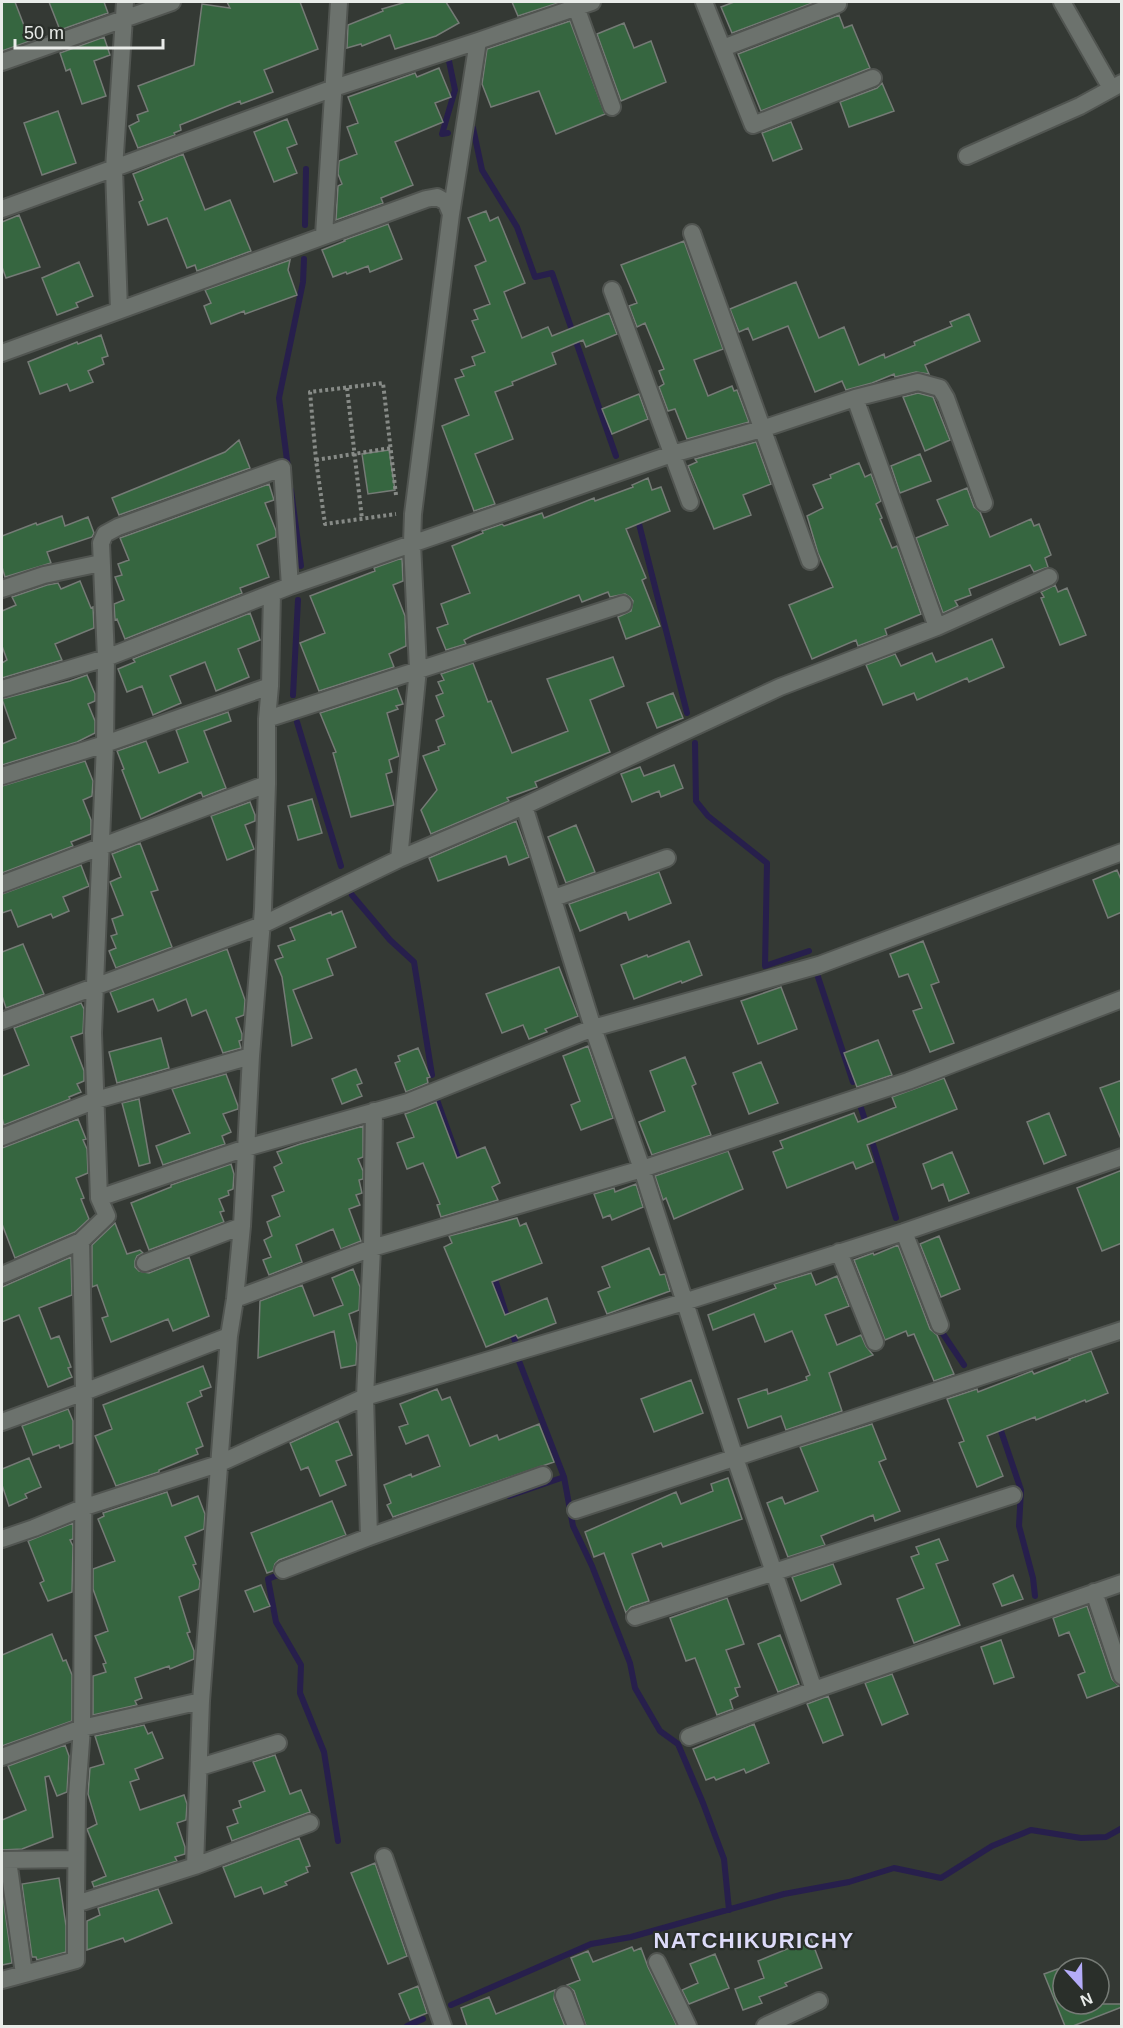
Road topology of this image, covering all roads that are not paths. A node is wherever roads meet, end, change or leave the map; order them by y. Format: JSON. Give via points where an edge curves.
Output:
{"nodes":[{"id":1,"x":172,"y":2,"type":"edge"},
{"id":2,"x":339,"y":2,"type":"edge"},
{"id":3,"x":592,"y":2,"type":"edge"},
{"id":4,"x":705,"y":2,"type":"edge"},
{"id":5,"x":1062,"y":2,"type":"edge"},
{"id":6,"x":838,"y":4,"type":"dead end"},
{"id":7,"x":576,"y":7,"type":"junction"},
{"id":8,"x":124,"y":10,"type":"edge"},
{"id":9,"x":478,"y":41,"type":"junction"},
{"id":10,"x":723,"y":48,"type":"junction"},
{"id":11,"x":2,"y":62,"type":"edge"},
{"id":12,"x":873,"y":78,"type":"dead end"},
{"id":13,"x":1116,"y":85,"type":"edge"},
{"id":14,"x":334,"y":88,"type":"junction"},
{"id":15,"x":612,"y":106,"type":"dead end"},
{"id":16,"x":966,"y":156,"type":"dead end"},
{"id":17,"x":114,"y":169,"type":"junction"},
{"id":18,"x":2,"y":209,"type":"edge"},
{"id":19,"x":451,"y":214,"type":"junction"},
{"id":20,"x":692,"y":233,"type":"dead end"},
{"id":21,"x":324,"y":235,"type":"junction"},
{"id":22,"x":612,"y":290,"type":"dead end"},
{"id":23,"x":119,"y":310,"type":"junction"},
{"id":24,"x":2,"y":353,"type":"edge"},
{"id":25,"x":855,"y":398,"type":"junction"},
{"id":26,"x":762,"y":429,"type":"junction"},
{"id":27,"x":672,"y":454,"type":"junction"},
{"id":28,"x":690,"y":502,"type":"dead end"},
{"id":29,"x":984,"y":503,"type":"dead end"},
{"id":30,"x":412,"y":543,"type":"junction"},
{"id":31,"x":810,"y":561,"type":"dead end"},
{"id":32,"x":101,"y":563,"type":"junction"},
{"id":33,"x":1049,"y":577,"type":"dead end"},
{"id":34,"x":290,"y":586,"type":"junction"},
{"id":35,"x":2,"y":589,"type":"edge"},
{"id":36,"x":272,"y":593,"type":"junction"},
{"id":37,"x":623,"y":604,"type":"dead end"},
{"id":38,"x":937,"y":627,"type":"junction"},
{"id":39,"x":106,"y":658,"type":"junction"},
{"id":40,"x":418,"y":669,"type":"junction"},
{"id":41,"x":270,"y":686,"type":"junction"},
{"id":42,"x":2,"y":688,"type":"edge"},
{"id":43,"x":267,"y":719,"type":"junction"},
{"id":44,"x":105,"y":744,"type":"junction"},
{"id":45,"x":2,"y":776,"type":"edge"},
{"id":46,"x":267,"y":784,"type":"junction"},
{"id":47,"x":524,"y":806,"type":"junction"},
{"id":48,"x":101,"y":846,"type":"junction"},
{"id":49,"x":1122,"y":852,"type":"edge"},
{"id":50,"x":667,"y":858,"type":"dead end"},
{"id":51,"x":399,"y":859,"type":"junction"},
{"id":52,"x":2,"y":884,"type":"edge"},
{"id":53,"x":554,"y":898,"type":"junction"},
{"id":54,"x":261,"y":925,"type":"junction"},
{"id":55,"x":95,"y":986,"type":"junction"},
{"id":56,"x":1122,"y":999,"type":"edge"},
{"id":57,"x":2,"y":1021,"type":"edge"},
{"id":58,"x":593,"y":1028,"type":"junction"},
{"id":59,"x":251,"y":1056,"type":"junction"},
{"id":60,"x":96,"y":1100,"type":"junction"},
{"id":61,"x":374,"y":1111,"type":"junction"},
{"id":62,"x":2,"y":1137,"type":"edge"},
{"id":63,"x":246,"y":1148,"type":"junction"},
{"id":64,"x":1122,"y":1157,"type":"edge"},
{"id":65,"x":642,"y":1169,"type":"junction"},
{"id":66,"x":99,"y":1198,"type":"junction"},
{"id":67,"x":242,"y":1226,"type":"junction"},
{"id":68,"x":904,"y":1232,"type":"junction"},
{"id":69,"x":81,"y":1241,"type":"junction"},
{"id":70,"x":372,"y":1248,"type":"junction"},
{"id":71,"x":839,"y":1252,"type":"junction"},
{"id":72,"x":145,"y":1263,"type":"dead end"},
{"id":73,"x":2,"y":1275,"type":"edge"},
{"id":74,"x":235,"y":1299,"type":"junction"},
{"id":75,"x":684,"y":1302,"type":"junction"},
{"id":76,"x":940,"y":1325,"type":"dead end"},
{"id":77,"x":1122,"y":1329,"type":"edge"},
{"id":78,"x":229,"y":1336,"type":"junction"},
{"id":79,"x":875,"y":1342,"type":"dead end"},
{"id":80,"x":84,"y":1392,"type":"junction"},
{"id":81,"x":364,"y":1397,"type":"junction"},
{"id":82,"x":2,"y":1422,"type":"edge"},
{"id":83,"x":735,"y":1458,"type":"junction"},
{"id":84,"x":218,"y":1464,"type":"junction"},
{"id":85,"x":543,"y":1474,"type":"dead end"},
{"id":86,"x":1013,"y":1495,"type":"dead end"},
{"id":87,"x":85,"y":1507,"type":"junction"},
{"id":88,"x":576,"y":1510,"type":"dead end"},
{"id":89,"x":369,"y":1537,"type":"junction"},
{"id":90,"x":2,"y":1539,"type":"edge"},
{"id":91,"x":283,"y":1570,"type":"dead end"},
{"id":92,"x":773,"y":1572,"type":"junction"},
{"id":93,"x":1122,"y":1583,"type":"edge"},
{"id":94,"x":1094,"y":1592,"type":"junction"},
{"id":95,"x":635,"y":1617,"type":"dead end"},
{"id":96,"x":1122,"y":1676,"type":"edge"},
{"id":97,"x":814,"y":1690,"type":"junction"},
{"id":98,"x":201,"y":1701,"type":"junction"},
{"id":99,"x":82,"y":1728,"type":"junction"},
{"id":100,"x":689,"y":1737,"type":"dead end"},
{"id":101,"x":278,"y":1743,"type":"dead end"},
{"id":102,"x":2,"y":1757,"type":"edge"},
{"id":103,"x":200,"y":1767,"type":"junction"},
{"id":104,"x":310,"y":1822,"type":"dead end"},
{"id":105,"x":384,"y":1857,"type":"dead end"},
{"id":106,"x":76,"y":1859,"type":"junction"},
{"id":107,"x":5,"y":1860,"type":"edge"},
{"id":108,"x":195,"y":1866,"type":"junction"},
{"id":109,"x":76,"y":1905,"type":"junction"},
{"id":110,"x":657,"y":1962,"type":"dead end"},
{"id":111,"x":24,"y":1974,"type":"junction"},
{"id":112,"x":2,"y":1980,"type":"edge"},
{"id":113,"x":564,"y":1995,"type":"dead end"},
{"id":114,"x":819,"y":2001,"type":"dead end"},
{"id":115,"x":443,"y":2026,"type":"edge"},
{"id":116,"x":576,"y":2026,"type":"edge"},
{"id":117,"x":688,"y":2026,"type":"edge"},
{"id":118,"x":765,"y":2026,"type":"edge"}],
"edges":[{"from":1,"to":8,"type":"street"},
{"from":2,"to":14,"type":"street"},
{"from":3,"to":7,"type":"street"},
{"from":4,"to":10,"type":"street"},
{"from":5,"to":13,"type":"street"},
{"from":6,"to":10,"type":"street"},
{"from":7,"to":9,"type":"street"},
{"from":7,"to":15,"type":"street"},
{"from":8,"to":11,"type":"street"},
{"from":8,"to":17,"type":"street"},
{"from":9,"to":14,"type":"street"},
{"from":9,"to":19,"type":"street"},
{"from":10,"to":12,"type":"street","via":[[753,125]]},
{"from":13,"to":16,"type":"street","via":[[1080,106]]},
{"from":14,"to":17,"type":"street"},
{"from":14,"to":21,"type":"street"},
{"from":17,"to":18,"type":"street"},
{"from":17,"to":23,"type":"street"},
{"from":19,"to":21,"type":"street","via":[[446,202],[438,197]]},
{"from":19,"to":30,"type":"street"},
{"from":20,"to":26,"type":"street"},
{"from":21,"to":23,"type":"street"},
{"from":22,"to":27,"type":"street"},
{"from":23,"to":24,"type":"street"},
{"from":25,"to":26,"type":"street"},
{"from":25,"to":29,"type":"street","via":[[918,382],[940,388]]},
{"from":25,"to":38,"type":"street"},
{"from":26,"to":27,"type":"street"},
{"from":26,"to":31,"type":"street"},
{"from":27,"to":28,"type":"street"},
{"from":27,"to":30,"type":"street"},
{"from":30,"to":34,"type":"street"},
{"from":30,"to":40,"type":"street"},
{"from":32,"to":34,"type":"street","via":[[105,534],[118,527],[282,468]]},
{"from":32,"to":35,"type":"street"},
{"from":32,"to":39,"type":"street"},
{"from":33,"to":38,"type":"street"},
{"from":34,"to":36,"type":"street"},
{"from":36,"to":39,"type":"street"},
{"from":36,"to":41,"type":"street"},
{"from":37,"to":40,"type":"street"},
{"from":38,"to":47,"type":"street","via":[[780,687]]},
{"from":39,"to":42,"type":"street"},
{"from":39,"to":44,"type":"street"},
{"from":40,"to":43,"type":"street"},
{"from":40,"to":51,"type":"street"},
{"from":41,"to":43,"type":"street"},
{"from":41,"to":44,"type":"street"},
{"from":43,"to":46,"type":"street"},
{"from":44,"to":45,"type":"street"},
{"from":44,"to":48,"type":"street"},
{"from":46,"to":48,"type":"street"},
{"from":46,"to":54,"type":"street"},
{"from":47,"to":51,"type":"street"},
{"from":47,"to":53,"type":"street"},
{"from":48,"to":52,"type":"street"},
{"from":48,"to":55,"type":"street"},
{"from":49,"to":58,"type":"street","via":[[819,965]]},
{"from":50,"to":53,"type":"street"},
{"from":51,"to":54,"type":"street"},
{"from":53,"to":58,"type":"street"},
{"from":54,"to":55,"type":"street"},
{"from":54,"to":59,"type":"street"},
{"from":55,"to":57,"type":"street"},
{"from":55,"to":60,"type":"street"},
{"from":56,"to":65,"type":"street","via":[[908,1081]]},
{"from":58,"to":61,"type":"street","via":[[408,1102]]},
{"from":58,"to":65,"type":"street"},
{"from":59,"to":60,"type":"street"},
{"from":59,"to":63,"type":"street"},
{"from":60,"to":62,"type":"street"},
{"from":60,"to":66,"type":"street"},
{"from":61,"to":63,"type":"street"},
{"from":61,"to":70,"type":"street"},
{"from":63,"to":66,"type":"street"},
{"from":63,"to":67,"type":"street"},
{"from":64,"to":68,"type":"street"},
{"from":65,"to":70,"type":"street"},
{"from":65,"to":75,"type":"street"},
{"from":66,"to":69,"type":"street","via":[[107,1216]]},
{"from":67,"to":72,"type":"street"},
{"from":67,"to":74,"type":"street"},
{"from":68,"to":71,"type":"street"},
{"from":68,"to":76,"type":"street"},
{"from":69,"to":73,"type":"street"},
{"from":69,"to":80,"type":"street"},
{"from":70,"to":74,"type":"street"},
{"from":70,"to":81,"type":"street"},
{"from":71,"to":75,"type":"street"},
{"from":71,"to":79,"type":"street"},
{"from":74,"to":78,"type":"street"},
{"from":75,"to":81,"type":"street"},
{"from":75,"to":83,"type":"street"},
{"from":77,"to":83,"type":"street"},
{"from":78,"to":80,"type":"street"},
{"from":78,"to":84,"type":"street"},
{"from":80,"to":82,"type":"street"},
{"from":80,"to":87,"type":"street"},
{"from":81,"to":84,"type":"street"},
{"from":81,"to":89,"type":"street"},
{"from":83,"to":88,"type":"street"},
{"from":83,"to":92,"type":"street"},
{"from":84,"to":87,"type":"street"},
{"from":84,"to":98,"type":"street"},
{"from":85,"to":89,"type":"street"},
{"from":86,"to":92,"type":"street"},
{"from":87,"to":90,"type":"street"},
{"from":87,"to":99,"type":"street"},
{"from":89,"to":91,"type":"street"},
{"from":92,"to":95,"type":"street"},
{"from":92,"to":97,"type":"street"},
{"from":93,"to":94,"type":"street"},
{"from":94,"to":96,"type":"street"},
{"from":94,"to":97,"type":"street"},
{"from":97,"to":100,"type":"street"},
{"from":98,"to":99,"type":"street"},
{"from":98,"to":103,"type":"street"},
{"from":99,"to":102,"type":"street"},
{"from":99,"to":106,"type":"street"},
{"from":101,"to":103,"type":"street"},
{"from":103,"to":108,"type":"street"},
{"from":104,"to":108,"type":"street"},
{"from":105,"to":115,"type":"street"},
{"from":106,"to":107,"type":"street"},
{"from":106,"to":109,"type":"street"},
{"from":107,"to":111,"type":"street"},
{"from":108,"to":109,"type":"street"},
{"from":109,"to":111,"type":"street","via":[[76,1960]]},
{"from":110,"to":117,"type":"street"},
{"from":111,"to":112,"type":"street"},
{"from":113,"to":116,"type":"street"},
{"from":114,"to":118,"type":"street"}]}
